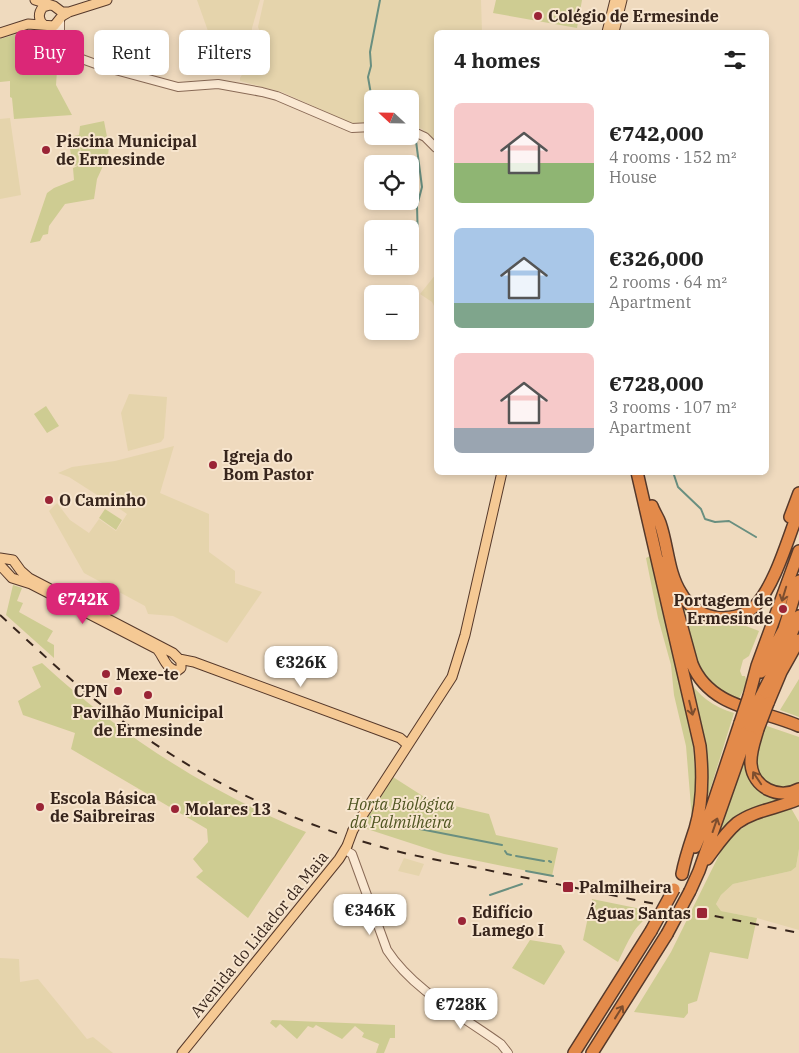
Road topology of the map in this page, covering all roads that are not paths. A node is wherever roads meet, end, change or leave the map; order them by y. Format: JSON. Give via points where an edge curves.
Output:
{"nodes":[{"id":1,"x":34,"y":0,"type":"edge"},
{"id":2,"x":107,"y":0,"type":"edge"},
{"id":3,"x":615,"y":0,"type":"edge"},
{"id":4,"x":622,"y":0,"type":"edge"},
{"id":5,"x":50,"y":5,"type":"junction"},
{"id":6,"x":39,"y":13,"type":"junction"},
{"id":7,"x":60,"y":16,"type":"junction"},
{"id":8,"x":22,"y":26,"type":"junction"},
{"id":9,"x":46,"y":26,"type":"junction"},
{"id":10,"x":56,"y":30,"type":"edge"},
{"id":11,"x":60,"y":30,"type":"edge"},
{"id":12,"x":608,"y":30,"type":"edge"},
{"id":13,"x":614,"y":30,"type":"edge"},
{"id":14,"x":0,"y":33,"type":"edge"},
{"id":15,"x":84,"y":60,"type":"edge"},
{"id":16,"x":364,"y":128,"type":"edge"},
{"id":17,"x":419,"y":134,"type":"edge"},
{"id":18,"x":434,"y":146,"type":"edge"},
{"id":19,"x":501,"y":475,"type":"edge"},
{"id":20,"x":638,"y":475,"type":"edge"},
{"id":21,"x":645,"y":475,"type":"edge"},
{"id":22,"x":799,"y":493,"type":"edge"},
{"id":23,"x":652,"y":506,"type":"junction"},
{"id":24,"x":799,"y":510,"type":"edge"},
{"id":25,"x":799,"y":551,"type":"edge"},
{"id":26,"x":4,"y":559,"type":"edge"},
{"id":27,"x":3,"y":568,"type":"edge"},
{"id":28,"x":21,"y":571,"type":"junction"},
{"id":29,"x":15,"y":579,"type":"junction"},
{"id":30,"x":799,"y":581,"type":"edge"},
{"id":31,"x":760,"y":596,"type":"junction"},
{"id":32,"x":799,"y":616,"type":"edge"},
{"id":33,"x":671,"y":624,"type":"junction"},
{"id":34,"x":132,"y":635,"type":"junction"},
{"id":35,"x":799,"y":640,"type":"edge"},
{"id":36,"x":168,"y":656,"type":"junction"},
{"id":37,"x":180,"y":661,"type":"junction"},
{"id":38,"x":753,"y":684,"type":"junction"},
{"id":39,"x":758,"y":700,"type":"junction"},
{"id":40,"x":749,"y":726,"type":"junction"},
{"id":41,"x":799,"y":726,"type":"edge"},
{"id":42,"x":799,"y":732,"type":"edge"},
{"id":43,"x":408,"y":745,"type":"junction"},
{"id":44,"x":799,"y":789,"type":"edge"},
{"id":45,"x":799,"y":799,"type":"edge"},
{"id":46,"x":346,"y":848,"type":"junction"},
{"id":47,"x":699,"y":871,"type":"junction"},
{"id":48,"x":682,"y":874,"type":"junction"},
{"id":49,"x":182,"y":1053,"type":"edge"},
{"id":50,"x":508,"y":1053,"type":"edge"},
{"id":51,"x":574,"y":1053,"type":"edge"},
{"id":52,"x":592,"y":1053,"type":"edge"}],
"edges":[{"from":1,"to":5,"type":"main road"},
{"from":1,"to":6,"type":"main road"},
{"from":2,"to":7,"type":"main road"},
{"from":3,"to":12,"type":"main road"},
{"from":4,"to":13,"type":"main road"},
{"from":5,"to":6,"type":"main road"},
{"from":5,"to":7,"type":"main road"},
{"from":6,"to":8,"type":"main road"},
{"from":6,"to":9,"type":"main road"},
{"from":7,"to":9,"type":"main road","via":[[54,26]]},
{"from":7,"to":11,"type":"street"},
{"from":8,"to":9,"type":"main road"},
{"from":8,"to":14,"type":"main road"},
{"from":9,"to":10,"type":"street"},
{"from":15,"to":16,"type":"street","via":[[178,87],[218,84],[262,92],[352,128]]},
{"from":17,"to":18,"type":"street"},
{"from":19,"to":43,"type":"main road","name":"Avenida do Lidador da Maia","via":[[458,662],[443,692]]},
{"from":20,"to":33,"type":"highway"},
{"from":21,"to":23,"type":"highway"},
{"from":22,"to":31,"type":"highway"},
{"from":23,"to":31,"type":"highway","via":[[660,523],[675,582],[681,594],[696,609],[708,616],[730,618],[754,607]]},
{"from":23,"to":41,"type":"highway","via":[[660,546],[699,680],[727,702]]},
{"from":24,"to":31,"type":"highway","via":[[772,578]]},
{"from":25,"to":38,"type":"highway","one_way":true},
{"from":26,"to":27,"type":"main road"},
{"from":26,"to":28,"type":"main road","via":[[15,561]]},
{"from":27,"to":29,"type":"main road"},
{"from":28,"to":29,"type":"main road","via":[[19,578]]},
{"from":28,"to":34,"type":"main road"},
{"from":29,"to":34,"type":"main road"},
{"from":30,"to":38,"type":"highway","via":[[784,629]]},
{"from":32,"to":39,"type":"highway"},
{"from":33,"to":42,"type":"highway","via":[[675,626],[688,671],[704,694],[732,710]]},
{"from":33,"to":48,"type":"highway","one_way":true,"via":[[702,764],[703,789]]},
{"from":34,"to":36,"type":"main road"},
{"from":35,"to":39,"type":"highway","via":[[781,672]]},
{"from":36,"to":37,"type":"main road"},
{"from":36,"to":37,"type":"main road","via":[[168,666],[174,670],[180,668]]},
{"from":37,"to":43,"type":"main road","via":[[194,662],[400,738]]},
{"from":38,"to":39,"type":"highway"},
{"from":39,"to":40,"type":"highway","bridge":true},
{"from":39,"to":40,"type":"highway","bridge":true},
{"from":44,"to":40,"type":"highway","one_way":true,"via":[[787,794],[777,793],[758,782],[751,767]]},
{"from":47,"to":40,"type":"highway","one_way":true},
{"from":40,"to":48,"type":"highway"},
{"from":43,"to":46,"type":"main road","name":"Avenida do Lidador da Maia","bridge":true,"via":[[353,830]]},
{"from":45,"to":47,"type":"highway","via":[[738,822],[726,833]]},
{"from":46,"to":49,"type":"main road","name":"Avenida do Lidador da Maia"},
{"from":46,"to":50,"type":"street","via":[[352,854],[387,950],[396,964]]},
{"from":52,"to":47,"type":"highway","one_way":true,"bridge":true,"via":[[667,934]]},
{"from":48,"to":51,"type":"highway","bridge":true,"via":[[651,931]]}]}
